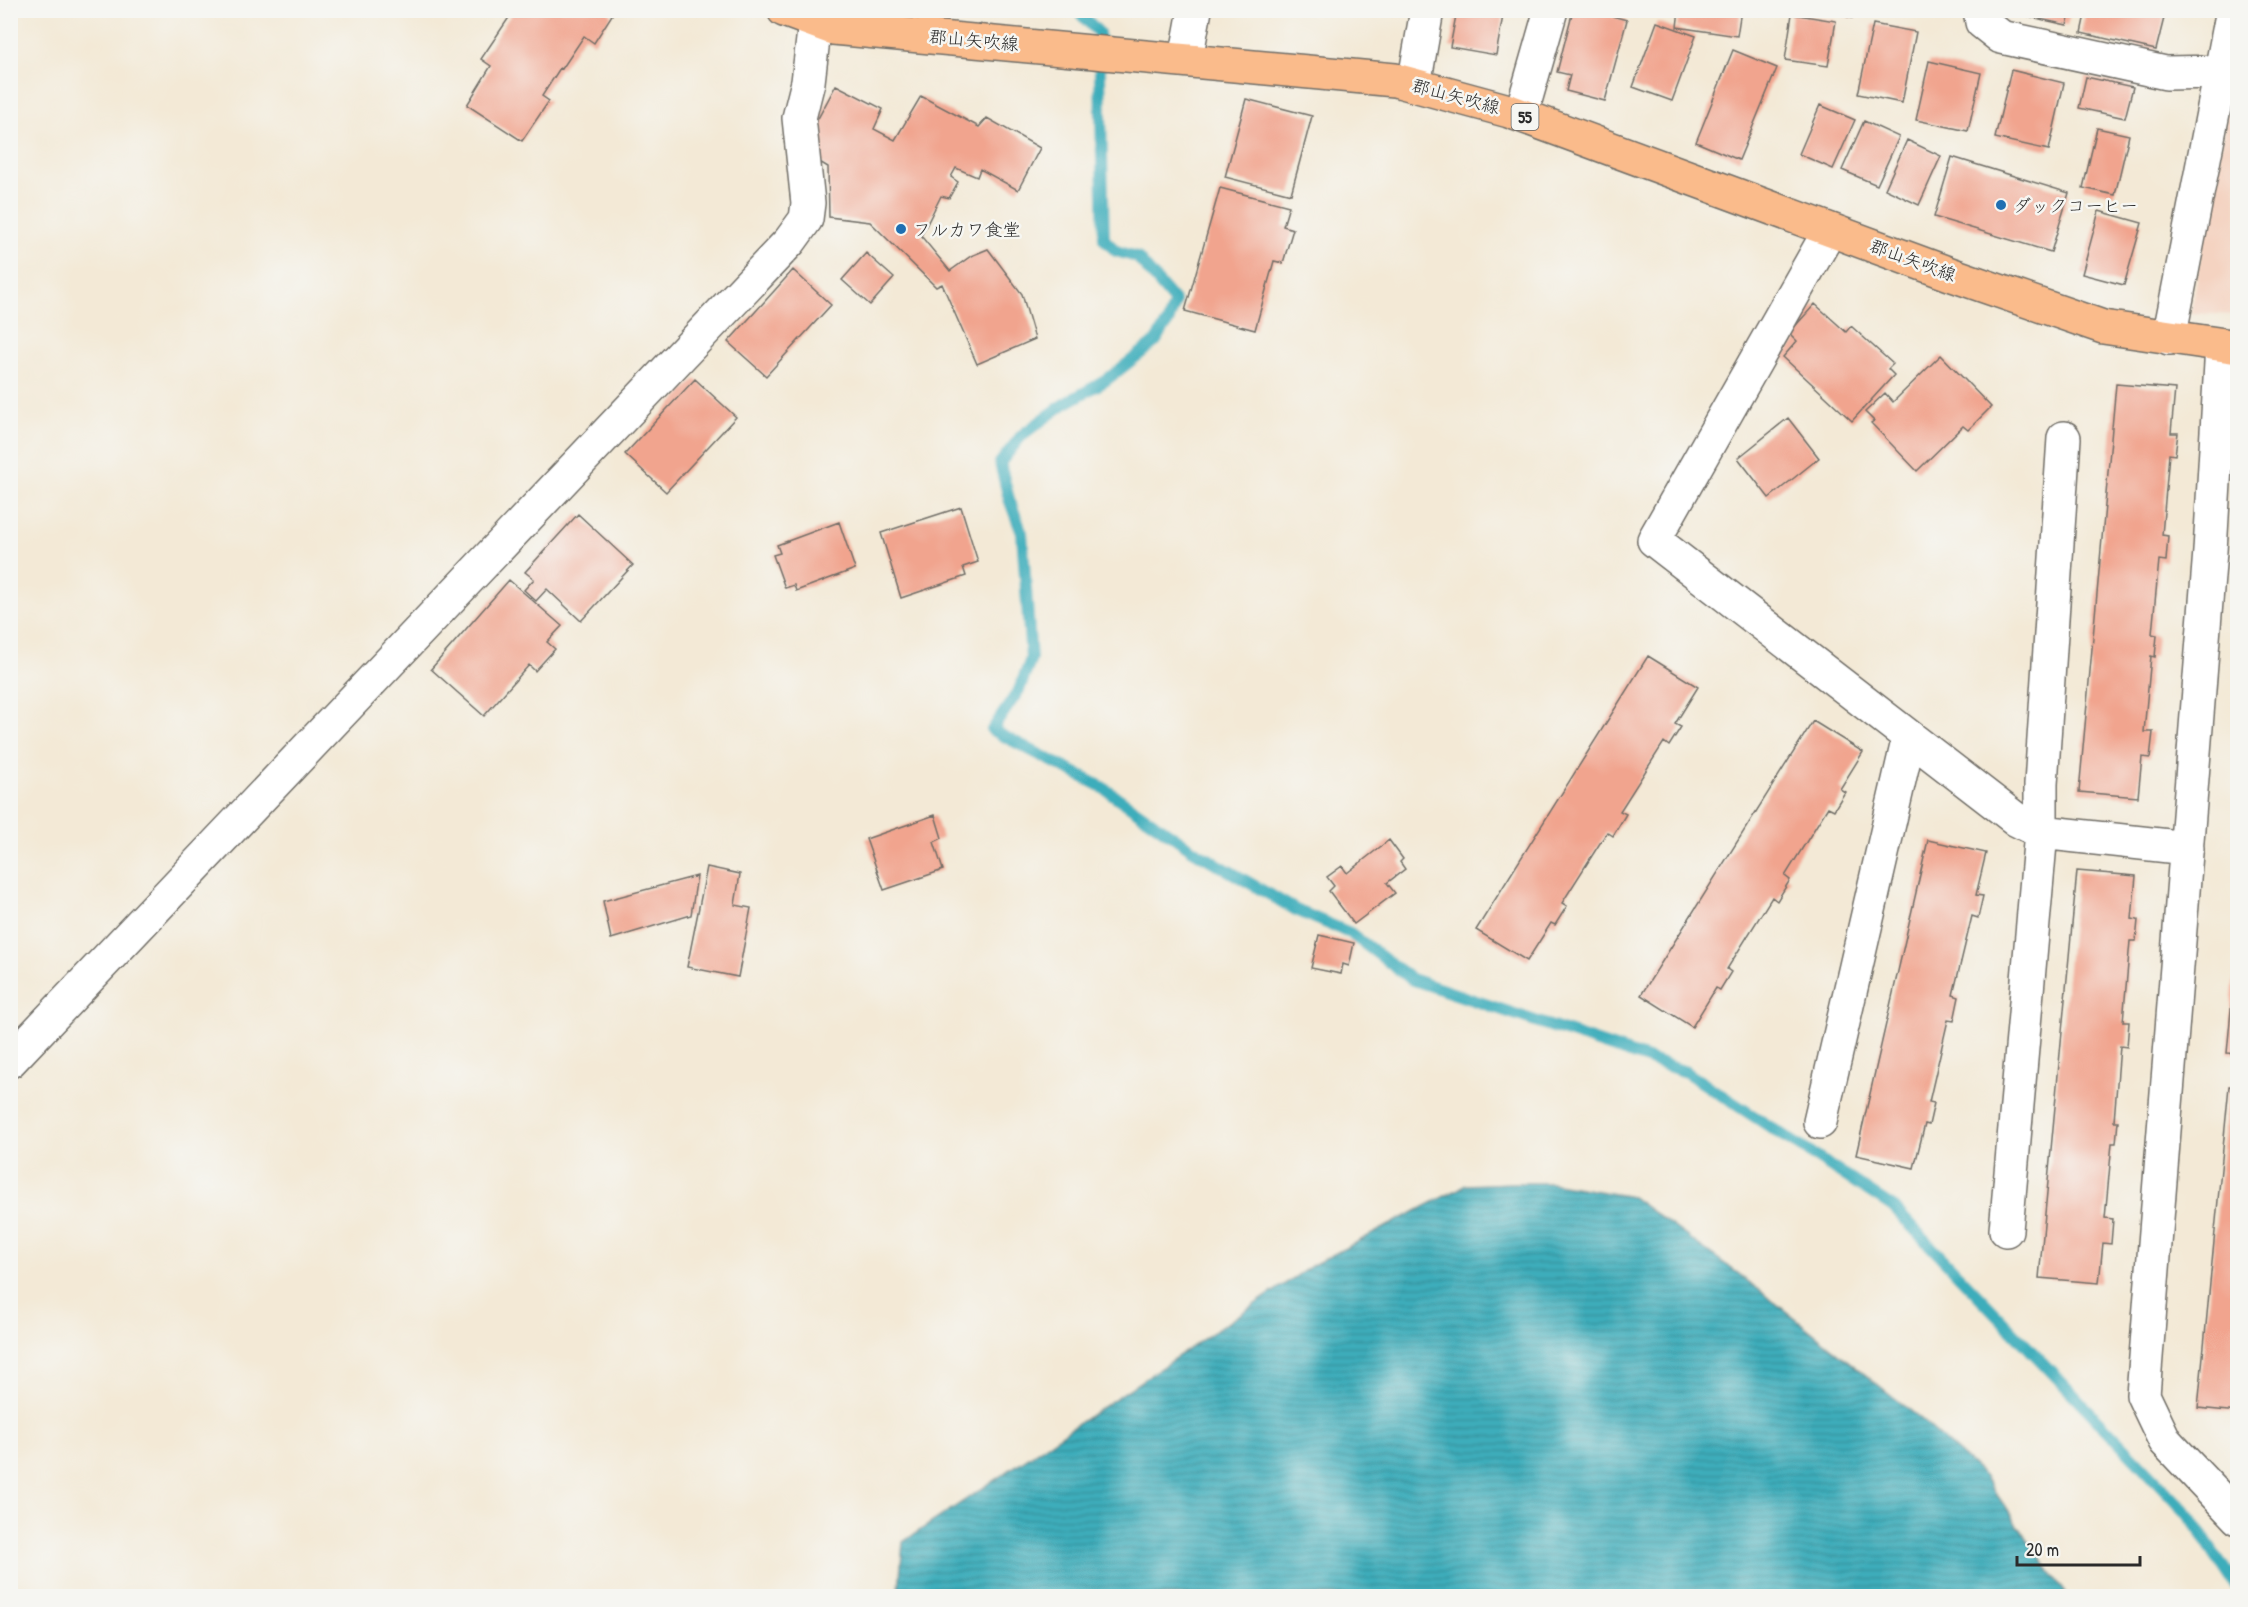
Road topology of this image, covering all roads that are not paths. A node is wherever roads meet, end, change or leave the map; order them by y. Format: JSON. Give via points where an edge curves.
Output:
{"nodes":[{"id":1,"x":784,"y":10,"type":"edge"},
{"id":2,"x":1196,"y":10,"type":"edge"},
{"id":3,"x":1427,"y":10,"type":"edge"},
{"id":4,"x":1551,"y":10,"type":"edge"},
{"id":5,"x":1980,"y":10,"type":"edge"},
{"id":6,"x":2233,"y":10,"type":"edge"},
{"id":7,"x":815,"y":21,"type":"junction"},
{"id":8,"x":1186,"y":58,"type":"junction"},
{"id":9,"x":2223,"y":72,"type":"junction"},
{"id":10,"x":1414,"y":85,"type":"junction"},
{"id":11,"x":1521,"y":115,"type":"junction"},
{"id":12,"x":1830,"y":230,"type":"junction"},
{"id":13,"x":2169,"y":338,"type":"junction"},
{"id":14,"x":2230,"y":346,"type":"edge"},
{"id":15,"x":2064,"y":438,"type":"dead end"},
{"id":16,"x":1909,"y":737,"type":"junction"},
{"id":17,"x":2041,"y":832,"type":"junction"},
{"id":18,"x":2187,"y":848,"type":"junction"},
{"id":19,"x":10,"y":1061,"type":"edge"},
{"id":20,"x":1820,"y":1122,"type":"dead end"},
{"id":21,"x":2006,"y":1230,"type":"dead end"},
{"id":22,"x":2238,"y":1518,"type":"edge"}],
"edges":[{"from":1,"to":7,"type":"main road","name":"郡山矢吹線","number":"55"},
{"from":2,"to":8,"type":"street"},
{"from":3,"to":10,"type":"street"},
{"from":4,"to":11,"type":"street"},
{"from":5,"to":9,"type":"street","via":[[1982,22],[2001,37],[2166,73]]},
{"from":6,"to":9,"type":"street"},
{"from":7,"to":8,"type":"main road","name":"郡山矢吹線","number":"55","via":[[833,28]]},
{"from":7,"to":19,"type":"street","via":[[800,118],[808,202],[806,219],[790,241]]},
{"from":8,"to":10,"type":"main road","name":"郡山矢吹線","number":"55"},
{"from":9,"to":13,"type":"street"},
{"from":10,"to":11,"type":"main road","name":"郡山矢吹線","number":"55"},
{"from":11,"to":12,"type":"main road","name":"郡山矢吹線","number":"55"},
{"from":12,"to":13,"type":"main road","name":"郡山矢吹線","number":"55","via":[[2103,327]]},
{"from":12,"to":16,"type":"street","via":[[1654,540]]},
{"from":13,"to":14,"type":"main road","name":"郡山矢吹線","number":"55"},
{"from":14,"to":18,"type":"street"},
{"from":15,"to":17,"type":"street"},
{"from":16,"to":17,"type":"street","via":[[2017,820]]},
{"from":16,"to":20,"type":"street"},
{"from":17,"to":18,"type":"street"},
{"from":17,"to":21,"type":"street"},
{"from":18,"to":22,"type":"street","via":[[2144,1395],[2165,1441]]}]}
